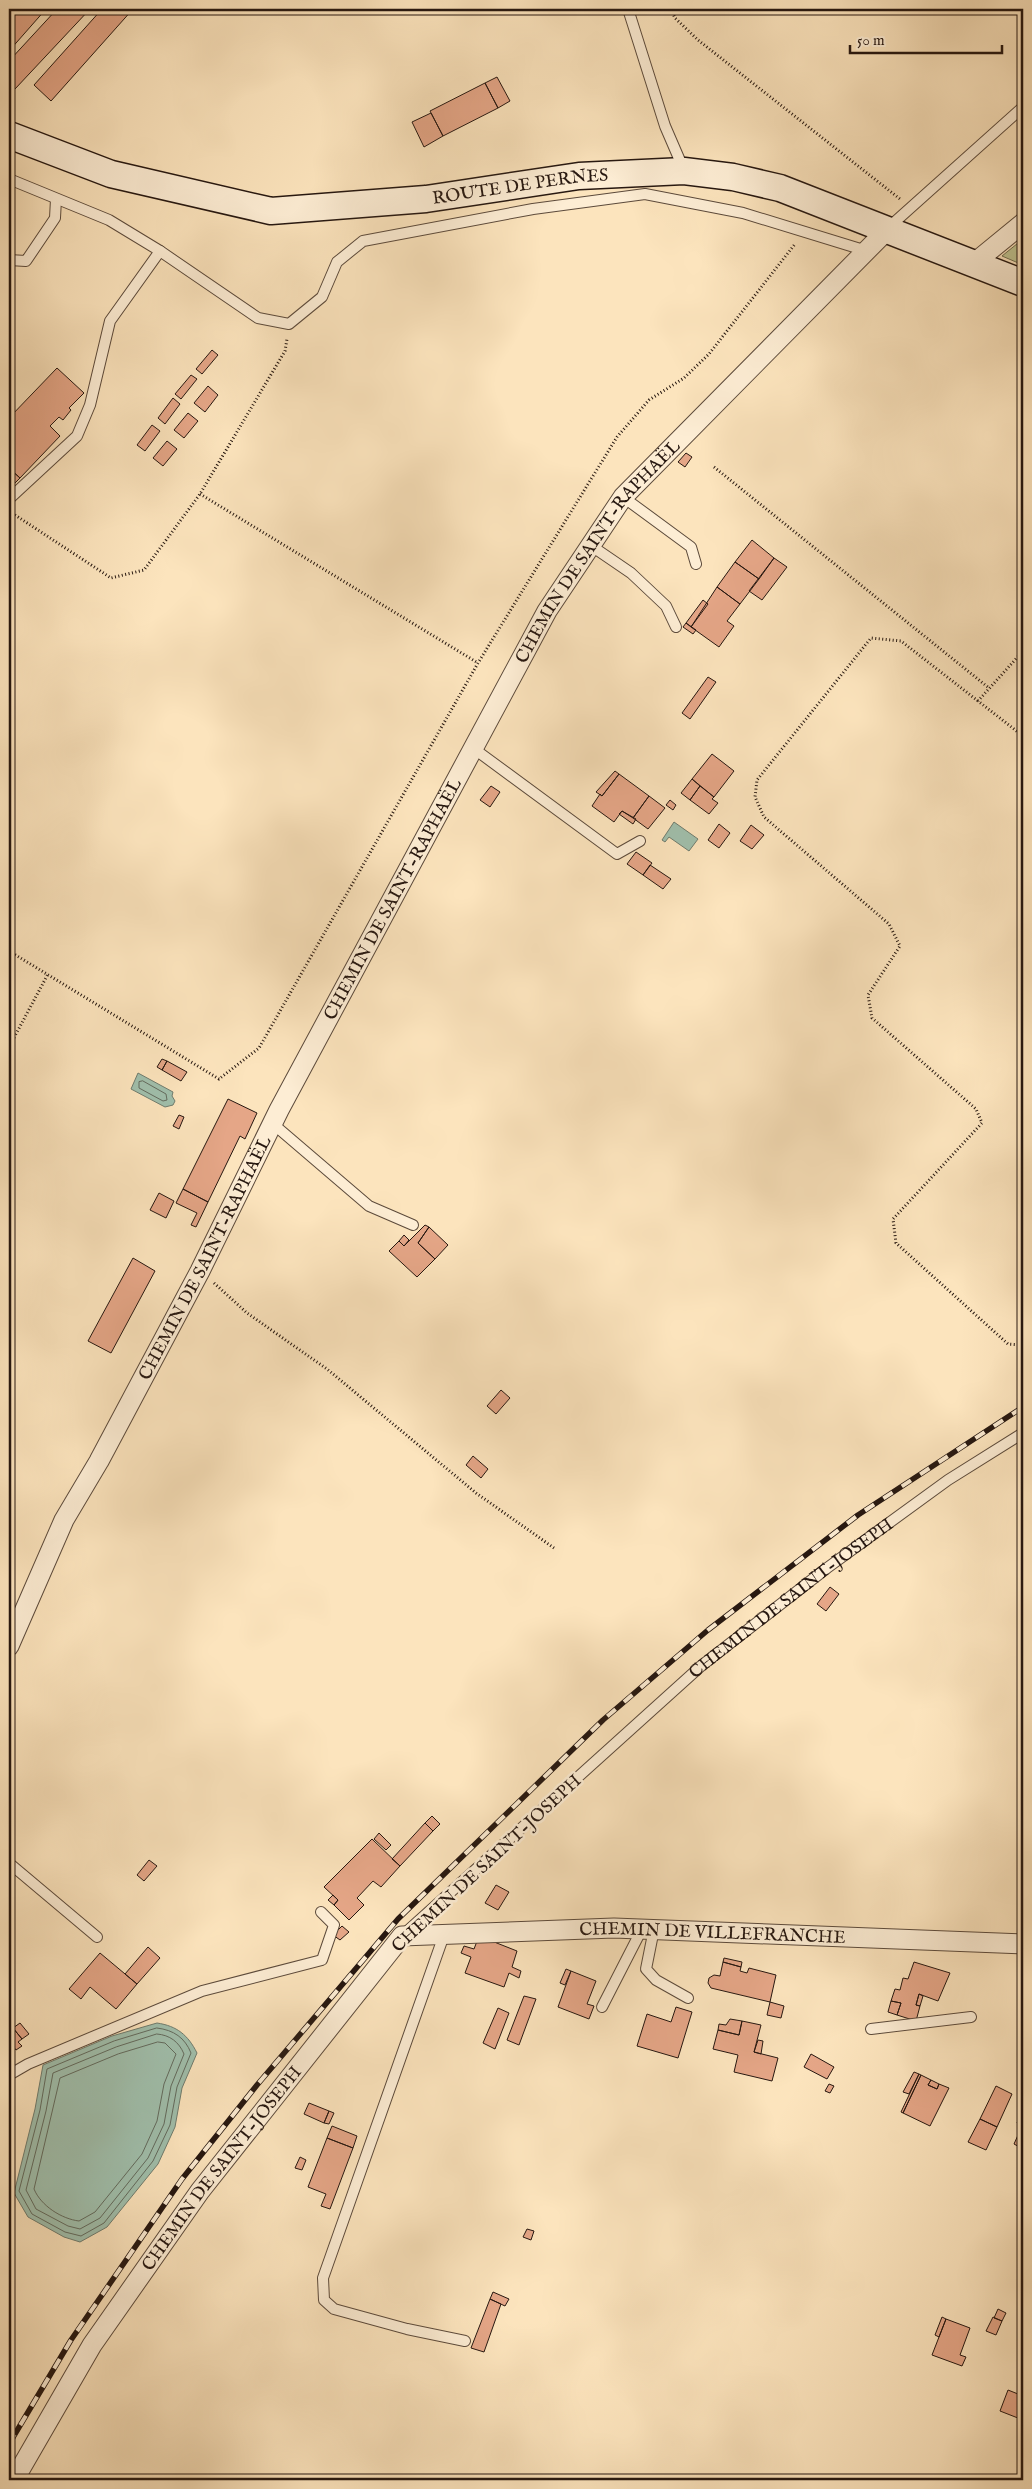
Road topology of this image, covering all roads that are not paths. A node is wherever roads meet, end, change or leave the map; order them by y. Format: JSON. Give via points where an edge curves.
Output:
{"nodes":[{"id":1,"x":628,"y":9,"type":"edge"},
{"id":2,"x":1023,"y":106,"type":"edge"},
{"id":3,"x":9,"y":135,"type":"edge"},
{"id":4,"x":684,"y":171,"type":"junction"},
{"id":5,"x":9,"y":179,"type":"edge"},
{"id":6,"x":56,"y":199,"type":"junction"},
{"id":7,"x":1023,"y":223,"type":"edge"},
{"id":8,"x":888,"y":229,"type":"junction"},
{"id":9,"x":867,"y":251,"type":"junction"},
{"id":10,"x":160,"y":252,"type":"junction"},
{"id":11,"x":9,"y":260,"type":"edge"},
{"id":12,"x":973,"y":264,"type":"junction"},
{"id":13,"x":1023,"y":284,"type":"edge"},
{"id":14,"x":623,"y":497,"type":"junction"},
{"id":15,"x":9,"y":499,"type":"edge"},
{"id":16,"x":590,"y":545,"type":"junction"},
{"id":17,"x":696,"y":564,"type":"dead end"},
{"id":18,"x":676,"y":627,"type":"dead end"},
{"id":19,"x":473,"y":748,"type":"junction"},
{"id":20,"x":640,"y":841,"type":"dead end"},
{"id":21,"x":272,"y":1123,"type":"junction"},
{"id":22,"x":413,"y":1225,"type":"dead end"},
{"id":23,"x":1023,"y":1433,"type":"edge"},
{"id":24,"x":9,"y":1646,"type":"edge"},
{"id":25,"x":9,"y":1863,"type":"edge"},
{"id":26,"x":321,"y":1912,"type":"dead end"},
{"id":27,"x":648,"y":1929,"type":"junction"},
{"id":28,"x":444,"y":1935,"type":"junction"},
{"id":29,"x":402,"y":1936,"type":"junction"},
{"id":30,"x":97,"y":1937,"type":"dead end"},
{"id":31,"x":1023,"y":1944,"type":"edge"},
{"id":32,"x":688,"y":1998,"type":"dead end"},
{"id":33,"x":602,"y":2007,"type":"dead end"},
{"id":34,"x":971,"y":2017,"type":"dead end"},
{"id":35,"x":871,"y":2029,"type":"dead end"},
{"id":36,"x":9,"y":2075,"type":"edge"},
{"id":37,"x":465,"y":2341,"type":"dead end"},
{"id":38,"x":14,"y":2480,"type":"edge"}],
"edges":[{"from":1,"to":4,"type":"lane","via":[[665,126]]},
{"from":2,"to":8,"type":"lane"},
{"from":3,"to":4,"type":"street","name":"ROUTE DE PERNES","via":[[112,174],[271,210],[426,198],[579,176]]},
{"from":4,"to":8,"type":"street","name":"ROUTE DE PERNES","via":[[733,176],[780,188]]},
{"from":5,"to":6,"type":"lane"},
{"from":6,"to":10,"type":"lane","via":[[109,220]]},
{"from":6,"to":11,"type":"lane","via":[[55,218],[26,261]]},
{"from":7,"to":12,"type":"street"},
{"from":8,"to":9,"type":"street","name":"CHEMIN DE SAINT-RAPHAËL"},
{"from":8,"to":12,"type":"street","name":"ROUTE DE PERNES"},
{"from":9,"to":10,"type":"lane","via":[[744,213],[645,194],[532,209],[363,242],[337,262],[322,297],[289,324],[258,318]]},
{"from":9,"to":14,"type":"street","name":"CHEMIN DE SAINT-RAPHAËL"},
{"from":10,"to":15,"type":"lane","via":[[110,321],[90,405],[77,436]]},
{"from":12,"to":13,"type":"street","name":"ROUTE DE PERNES"},
{"from":14,"to":16,"type":"street","name":"CHEMIN DE SAINT-RAPHAËL"},
{"from":14,"to":17,"type":"lane","via":[[691,547]]},
{"from":16,"to":18,"type":"lane","via":[[631,573],[666,606]]},
{"from":16,"to":19,"type":"street","name":"CHEMIN DE SAINT-RAPHAËL","via":[[547,611]]},
{"from":19,"to":20,"type":"lane","via":[[617,854]]},
{"from":19,"to":21,"type":"street","name":"CHEMIN DE SAINT-RAPHAËL"},
{"from":21,"to":22,"type":"lane","via":[[369,1206]]},
{"from":21,"to":24,"type":"street","name":"CHEMIN DE SAINT-RAPHAËL","via":[[200,1271],[64,1520]]},
{"from":23,"to":29,"type":"lane","name":"CHEMIN DE SAINT-JOSEPH","via":[[948,1480],[701,1666]]},
{"from":25,"to":30,"type":"lane"},
{"from":26,"to":36,"type":"lane","via":[[334,1925],[322,1960],[202,1991],[28,2064]]},
{"from":27,"to":28,"type":"street","name":"CHEMIN DE VILLEFRANCHE"},
{"from":27,"to":31,"type":"street","name":"CHEMIN DE VILLEFRANCHE"},
{"from":27,"to":32,"type":"lane","via":[[646,1969],[656,1980]]},
{"from":27,"to":33,"type":"lane"},
{"from":28,"to":29,"type":"street","name":"CHEMIN DE VILLEFRANCHE"},
{"from":28,"to":37,"type":"lane","via":[[323,2278],[324,2300],[334,2308],[407,2329]]},
{"from":29,"to":38,"type":"street","name":"CHEMIN DE SAINT-JOSEPH","via":[[200,2190],[92,2345]]},
{"from":34,"to":35,"type":"lane"}]}
